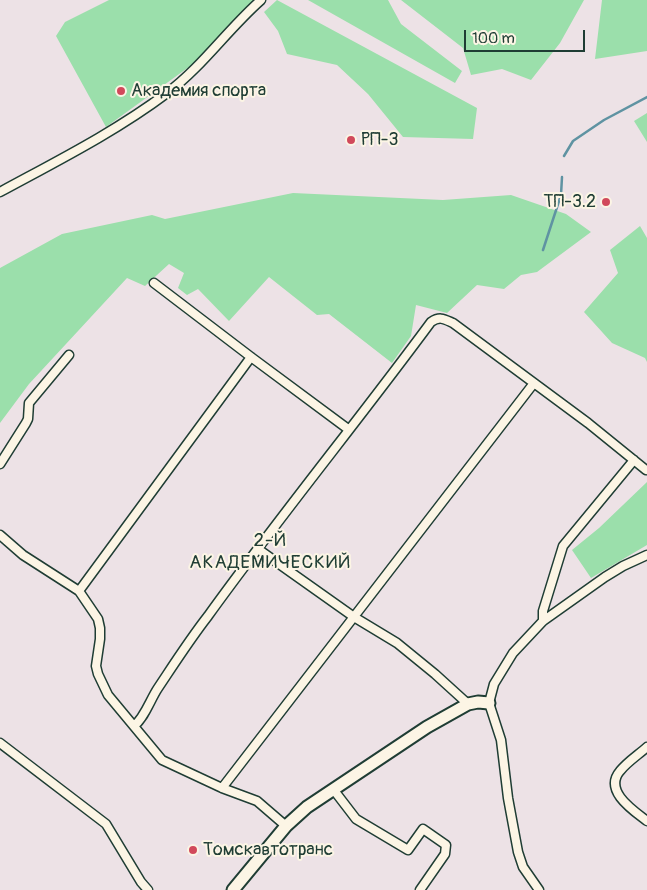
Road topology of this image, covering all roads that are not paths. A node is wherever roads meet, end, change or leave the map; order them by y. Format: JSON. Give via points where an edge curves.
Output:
{"nodes":[{"id":1,"x":261,"y":0,"type":"edge"},
{"id":2,"x":0,"y":192,"type":"edge"},
{"id":3,"x":154,"y":283,"type":"dead end"},
{"id":4,"x":70,"y":355,"type":"dead end"},
{"id":5,"x":251,"y":357,"type":"junction"},
{"id":6,"x":534,"y":383,"type":"junction"},
{"id":7,"x":348,"y":429,"type":"junction"},
{"id":8,"x":634,"y":460,"type":"junction"},
{"id":9,"x":0,"y":464,"type":"edge"},
{"id":10,"x":646,"y":470,"type":"edge"},
{"id":11,"x":0,"y":535,"type":"edge"},
{"id":12,"x":258,"y":549,"type":"junction"},
{"id":13,"x":647,"y":555,"type":"edge"},
{"id":14,"x":79,"y":591,"type":"junction"},
{"id":15,"x":354,"y":617,"type":"junction"},
{"id":16,"x":543,"y":621,"type":"junction"},
{"id":17,"x":489,"y":703,"type":"junction"},
{"id":18,"x":468,"y":704,"type":"junction"},
{"id":19,"x":134,"y":726,"type":"junction"},
{"id":20,"x":0,"y":744,"type":"edge"},
{"id":21,"x":647,"y":747,"type":"edge"},
{"id":22,"x":222,"y":788,"type":"junction"},
{"id":23,"x":333,"y":789,"type":"junction"},
{"id":24,"x":647,"y":821,"type":"edge"},
{"id":25,"x":286,"y":826,"type":"junction"},
{"id":26,"x":148,"y":890,"type":"edge"},
{"id":27,"x":233,"y":890,"type":"edge"},
{"id":28,"x":420,"y":890,"type":"edge"},
{"id":29,"x":539,"y":890,"type":"edge"}],
"edges":[{"from":1,"to":2,"type":"street","via":[[168,93],[108,133]]},
{"from":3,"to":5,"type":"street"},
{"from":4,"to":9,"type":"street","via":[[29,403],[26,423]]},
{"from":5,"to":7,"type":"street"},
{"from":5,"to":14,"type":"street"},
{"from":6,"to":7,"type":"street","via":[[441,317],[431,322]]},
{"from":6,"to":8,"type":"street"},
{"from":6,"to":15,"type":"street"},
{"from":7,"to":12,"type":"street"},
{"from":8,"to":10,"type":"street"},
{"from":8,"to":16,"type":"street","via":[[563,546],[543,611]]},
{"from":11,"to":14,"type":"street","via":[[23,555]]},
{"from":12,"to":15,"type":"street"},
{"from":12,"to":19,"type":"street","via":[[207,617]]},
{"from":13,"to":16,"type":"street","via":[[605,577]]},
{"from":14,"to":19,"type":"street","via":[[98,619],[98,674],[108,695]]},
{"from":15,"to":18,"type":"street","via":[[397,643]]},
{"from":15,"to":22,"type":"street"},
{"from":16,"to":17,"type":"street","via":[[513,653],[494,684]]},
{"from":17,"to":18,"type":"street"},
{"from":17,"to":29,"type":"street","via":[[501,740],[518,852],[523,867]]},
{"from":18,"to":23,"type":"street"},
{"from":19,"to":22,"type":"street","via":[[162,760]]},
{"from":20,"to":26,"type":"street","via":[[106,824]]},
{"from":21,"to":24,"type":"street","via":[[619,771],[615,781],[624,803]]},
{"from":22,"to":25,"type":"street","via":[[257,801]]},
{"from":23,"to":25,"type":"street"},
{"from":23,"to":28,"type":"street","via":[[356,819],[408,850],[423,829],[446,845],[445,854]]},
{"from":25,"to":27,"type":"street"}]}
